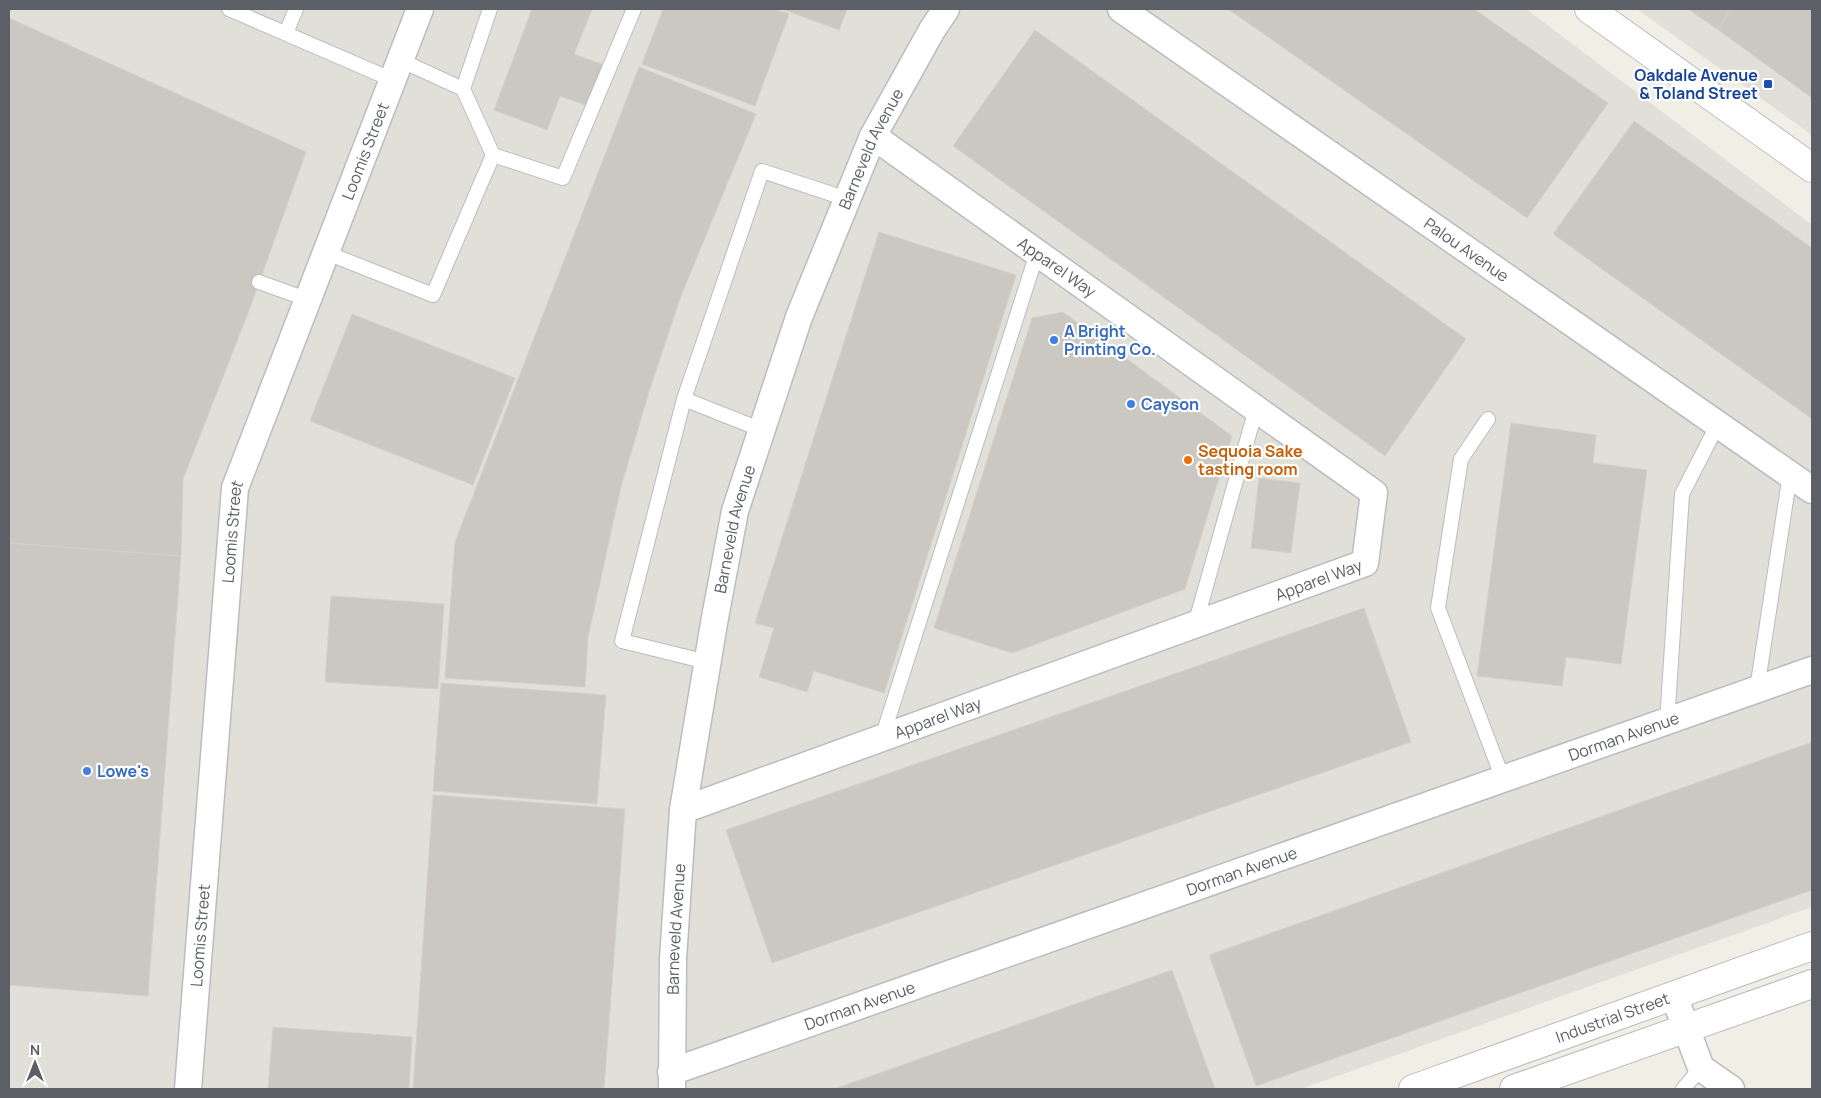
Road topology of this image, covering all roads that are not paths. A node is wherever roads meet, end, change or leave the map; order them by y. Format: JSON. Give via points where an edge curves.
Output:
{"nodes":[{"id":1,"x":229,"y":9,"type":"edge"},
{"id":2,"x":296,"y":9,"type":"edge"},
{"id":3,"x":420,"y":9,"type":"edge"},
{"id":4,"x":490,"y":9,"type":"edge"},
{"id":5,"x":634,"y":9,"type":"edge"},
{"id":6,"x":946,"y":9,"type":"edge"},
{"id":7,"x":1121,"y":9,"type":"edge"},
{"id":8,"x":1589,"y":9,"type":"edge"},
{"id":9,"x":286,"y":33,"type":"junction"},
{"id":10,"x":397,"y":70,"type":"junction"},
{"id":11,"x":463,"y":89,"type":"junction"},
{"id":12,"x":873,"y":136,"type":"junction"},
{"id":13,"x":493,"y":154,"type":"junction"},
{"id":14,"x":1812,"y":168,"type":"edge"},
{"id":15,"x":847,"y":199,"type":"junction"},
{"id":16,"x":327,"y":253,"type":"junction"},
{"id":17,"x":1037,"y":253,"type":"junction"},
{"id":18,"x":259,"y":282,"type":"dead end"},
{"id":19,"x":309,"y":300,"type":"junction"},
{"id":20,"x":684,"y":399,"type":"junction"},
{"id":21,"x":1256,"y":409,"type":"junction"},
{"id":22,"x":1488,"y":419,"type":"dead end"},
{"id":23,"x":1718,"y":424,"type":"junction"},
{"id":24,"x":762,"y":430,"type":"junction"},
{"id":25,"x":1790,"y":474,"type":"junction"},
{"id":26,"x":1812,"y":490,"type":"edge"},
{"id":27,"x":1196,"y":625,"type":"junction"},
{"id":28,"x":708,"y":662,"type":"junction"},
{"id":29,"x":1812,"y":670,"type":"edge"},
{"id":30,"x":1757,"y":690,"type":"junction"},
{"id":31,"x":1667,"y":722,"type":"junction"},
{"id":32,"x":882,"y":739,"type":"junction"},
{"id":33,"x":1503,"y":779,"type":"junction"},
{"id":34,"x":683,"y":810,"type":"junction"},
{"id":35,"x":1812,"y":946,"type":"edge"},
{"id":36,"x":1812,"y":984,"type":"edge"},
{"id":37,"x":1674,"y":996,"type":"junction"},
{"id":38,"x":1686,"y":1028,"type":"junction"},
{"id":39,"x":1701,"y":1068,"type":"junction"},
{"id":40,"x":672,"y":1081,"type":"edge"},
{"id":41,"x":188,"y":1089,"type":"edge"},
{"id":42,"x":1413,"y":1089,"type":"edge"},
{"id":43,"x":1515,"y":1089,"type":"edge"},
{"id":44,"x":1683,"y":1089,"type":"edge"},
{"id":45,"x":1731,"y":1089,"type":"edge"}],
"edges":[{"from":1,"to":9,"type":"lane"},
{"from":2,"to":9,"type":"lane"},
{"from":3,"to":10,"type":"street","name":"Loomis Street"},
{"from":4,"to":11,"type":"lane"},
{"from":5,"to":13,"type":"lane","via":[[563,178]]},
{"from":6,"to":12,"type":"street","name":"Barneveld Avenue"},
{"from":7,"to":23,"type":"street","name":"Palou Avenue"},
{"from":8,"to":14,"type":"street"},
{"from":9,"to":10,"type":"lane"},
{"from":10,"to":11,"type":"lane"},
{"from":10,"to":16,"type":"street","name":"Loomis Street"},
{"from":11,"to":13,"type":"lane"},
{"from":12,"to":15,"type":"street","name":"Barneveld Avenue"},
{"from":12,"to":17,"type":"street","name":"Apparel Way"},
{"from":13,"to":16,"type":"lane","via":[[433,295]]},
{"from":15,"to":20,"type":"lane","via":[[762,171]]},
{"from":15,"to":24,"type":"street","name":"Barneveld Avenue","via":[[799,317]]},
{"from":16,"to":19,"type":"street","name":"Loomis Street"},
{"from":17,"to":21,"type":"street","name":"Apparel Way"},
{"from":17,"to":32,"type":"lane"},
{"from":18,"to":19,"type":"lane"},
{"from":19,"to":41,"type":"street","name":"Loomis Street","via":[[236,488]]},
{"from":20,"to":24,"type":"lane"},
{"from":20,"to":28,"type":"lane","via":[[622,641]]},
{"from":21,"to":27,"type":"lane"},
{"from":21,"to":27,"type":"street","name":"Apparel Way","via":[[1374,492],[1365,563]]},
{"from":22,"to":33,"type":"lane","via":[[1461,459],[1438,608]]},
{"from":23,"to":25,"type":"street","name":"Palou Avenue"},
{"from":23,"to":31,"type":"lane","via":[[1682,494]]},
{"from":24,"to":28,"type":"street","name":"Barneveld Avenue","via":[[735,511]]},
{"from":25,"to":26,"type":"street","name":"Palou Avenue"},
{"from":25,"to":30,"type":"lane"},
{"from":27,"to":32,"type":"street","name":"Apparel Way"},
{"from":28,"to":34,"type":"street","name":"Barneveld Avenue"},
{"from":29,"to":30,"type":"street","name":"Dorman Avenue"},
{"from":30,"to":31,"type":"street","name":"Dorman Avenue"},
{"from":31,"to":33,"type":"street","name":"Dorman Avenue"},
{"from":32,"to":34,"type":"street","name":"Apparel Way"},
{"from":33,"to":40,"type":"street","name":"Dorman Avenue"},
{"from":34,"to":40,"type":"street","name":"Barneveld Avenue","via":[[673,959]]},
{"from":35,"to":37,"type":"street","name":"Industrial Street"},
{"from":36,"to":38,"type":"street","name":"Industrial Street"},
{"from":37,"to":38,"type":"street"},
{"from":37,"to":42,"type":"street","name":"Industrial Street"},
{"from":38,"to":39,"type":"street"},
{"from":38,"to":43,"type":"street","name":"Industrial Street"},
{"from":39,"to":44,"type":"lane"},
{"from":39,"to":45,"type":"street"}]}
